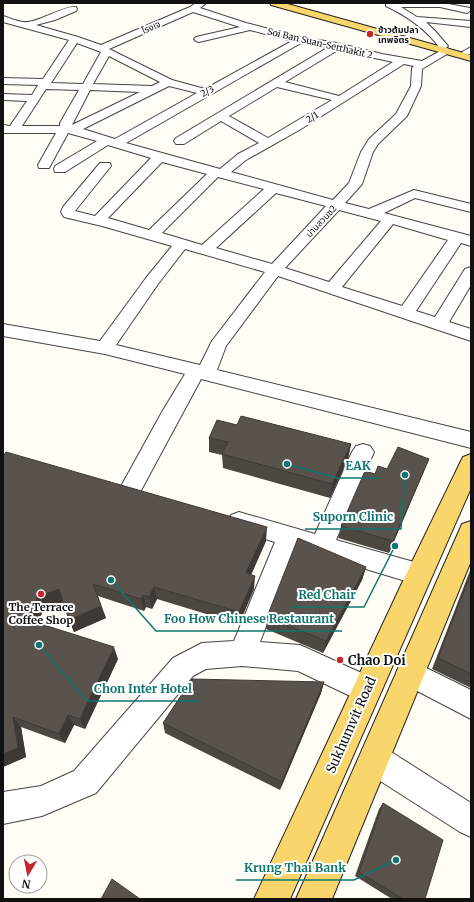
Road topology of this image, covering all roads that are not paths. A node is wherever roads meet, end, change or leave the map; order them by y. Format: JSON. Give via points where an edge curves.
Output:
{"nodes":[{"id":1,"x":202,"y":3,"type":"edge"},
{"id":2,"x":274,"y":3,"type":"edge"},
{"id":3,"x":287,"y":3,"type":"edge"},
{"id":4,"x":392,"y":3,"type":"edge"},
{"id":5,"x":73,"y":8,"type":"dead end"},
{"id":6,"x":193,"y":9,"type":"junction"},
{"id":7,"x":467,"y":10,"type":"dead end"},
{"id":8,"x":416,"y":19,"type":"junction"},
{"id":9,"x":3,"y":20,"type":"edge"},
{"id":10,"x":471,"y":24,"type":"edge"},
{"id":11,"x":27,"y":25,"type":"junction"},
{"id":12,"x":251,"y":27,"type":"junction"},
{"id":13,"x":75,"y":39,"type":"junction"},
{"id":14,"x":198,"y":39,"type":"dead end"},
{"id":15,"x":300,"y":40,"type":"junction"},
{"id":16,"x":337,"y":46,"type":"junction"},
{"id":17,"x":445,"y":48,"type":"junction"},
{"id":18,"x":104,"y":50,"type":"junction"},
{"id":19,"x":355,"y":50,"type":"junction"},
{"id":20,"x":470,"y":53,"type":"edge"},
{"id":21,"x":341,"y":58,"type":"dead end"},
{"id":22,"x":401,"y":61,"type":"junction"},
{"id":23,"x":422,"y":64,"type":"junction"},
{"id":24,"x":308,"y":79,"type":"dead end"},
{"id":25,"x":3,"y":81,"type":"edge"},
{"id":26,"x":168,"y":82,"type":"junction"},
{"id":27,"x":276,"y":83,"type":"junction"},
{"id":28,"x":44,"y":84,"type":"junction"},
{"id":29,"x":87,"y":87,"type":"junction"},
{"id":30,"x":292,"y":87,"type":"junction"},
{"id":31,"x":154,"y":89,"type":"junction"},
{"id":32,"x":205,"y":92,"type":"junction"},
{"id":33,"x":3,"y":98,"type":"edge"},
{"id":34,"x":35,"y":98,"type":"junction"},
{"id":35,"x":340,"y":99,"type":"junction"},
{"id":36,"x":260,"y":105,"type":"dead end"},
{"id":37,"x":221,"y":116,"type":"junction"},
{"id":38,"x":9,"y":117,"type":"dead end"},
{"id":39,"x":22,"y":117,"type":"junction"},
{"id":40,"x":237,"y":125,"type":"junction"},
{"id":41,"x":8,"y":129,"type":"edge"},
{"id":42,"x":68,"y":130,"type":"junction"},
{"id":43,"x":224,"y":130,"type":"dead end"},
{"id":44,"x":180,"y":140,"type":"dead end"},
{"id":45,"x":111,"y":142,"type":"junction"},
{"id":46,"x":267,"y":142,"type":"junction"},
{"id":47,"x":159,"y":157,"type":"junction"},
{"id":48,"x":44,"y":165,"type":"dead end"},
{"id":49,"x":105,"y":166,"type":"dead end"},
{"id":50,"x":60,"y":169,"type":"dead end"},
{"id":51,"x":220,"y":172,"type":"junction"},
{"id":52,"x":274,"y":187,"type":"junction"},
{"id":53,"x":336,"y":204,"type":"junction"},
{"id":54,"x":471,"y":208,"type":"edge"},
{"id":55,"x":370,"y":214,"type":"junction"},
{"id":56,"x":390,"y":219,"type":"junction"},
{"id":57,"x":99,"y":220,"type":"junction"},
{"id":58,"x":152,"y":235,"type":"junction"},
{"id":59,"x":464,"y":240,"type":"edge"},
{"id":60,"x":181,"y":244,"type":"junction"},
{"id":61,"x":205,"y":250,"type":"junction"},
{"id":62,"x":275,"y":270,"type":"junction"},
{"id":63,"x":471,"y":272,"type":"edge"},
{"id":64,"x":332,"y":289,"type":"junction"},
{"id":65,"x":406,"y":314,"type":"junction"},
{"id":66,"x":439,"y":324,"type":"junction"},
{"id":67,"x":3,"y":330,"type":"edge"},
{"id":68,"x":471,"y":334,"type":"edge"},
{"id":69,"x":106,"y":348,"type":"junction"},
{"id":70,"x":201,"y":372,"type":"junction"},
{"id":71,"x":471,"y":440,"type":"edge"},
{"id":72,"x":363,"y":452,"type":"dead end"},
{"id":73,"x":471,"y":463,"type":"edge"},
{"id":74,"x":108,"y":483,"type":"edge"},
{"id":75,"x":130,"y":490,"type":"junction"},
{"id":76,"x":153,"y":497,"type":"edge"},
{"id":77,"x":221,"y":517,"type":"edge"},
{"id":78,"x":471,"y":531,"type":"edge"},
{"id":79,"x":289,"y":537,"type":"junction"},
{"id":80,"x":321,"y":546,"type":"junction"},
{"id":81,"x":419,"y":574,"type":"junction"},
{"id":82,"x":242,"y":653,"type":"junction"},
{"id":83,"x":410,"y":673,"type":"junction"},
{"id":84,"x":367,"y":690,"type":"junction"},
{"id":85,"x":471,"y":705,"type":"edge"},
{"id":86,"x":374,"y":759,"type":"junction"},
{"id":87,"x":3,"y":808,"type":"edge"},
{"id":88,"x":471,"y":821,"type":"edge"},
{"id":89,"x":272,"y":899,"type":"edge"},
{"id":90,"x":314,"y":899,"type":"edge"}],
"edges":[{"from":1,"to":6,"type":"street","name":"โรงเจ"},
{"from":2,"to":17,"type":"main road"},
{"from":3,"to":17,"type":"main road"},
{"from":4,"to":7,"type":"street","via":[[440,5]]},
{"from":4,"to":8,"type":"street"},
{"from":5,"to":11,"type":"street","via":[[52,18]]},
{"from":6,"to":12,"type":"street","name":"Soi Ban Suan-Setthakit 2"},
{"from":6,"to":18,"type":"street","name":"โรงเจ"},
{"from":8,"to":10,"type":"street"},
{"from":8,"to":17,"type":"street"},
{"from":9,"to":11,"type":"street"},
{"from":11,"to":13,"type":"street"},
{"from":12,"to":14,"type":"street"},
{"from":12,"to":15,"type":"street","name":"Soi Ban Suan-Setthakit 2"},
{"from":13,"to":18,"type":"street"},
{"from":13,"to":28,"type":"street"},
{"from":15,"to":16,"type":"street","name":"Soi Ban Suan-Setthakit 2"},
{"from":15,"to":32,"type":"street","name":"2/3"},
{"from":16,"to":19,"type":"street","name":"Soi Ban Suan-Setthakit 2"},
{"from":16,"to":27,"type":"street"},
{"from":17,"to":20,"type":"main road"},
{"from":17,"to":23,"type":"street"},
{"from":18,"to":26,"type":"street"},
{"from":18,"to":29,"type":"street"},
{"from":19,"to":21,"type":"street"},
{"from":19,"to":22,"type":"street","name":"Soi Ban Suan-Setthakit 2"},
{"from":22,"to":23,"type":"street","name":"Soi Ban Suan-Setthakit 2"},
{"from":22,"to":35,"type":"street","name":"2/1"},
{"from":23,"to":53,"type":"street","name":"บ่านสวนซ2","via":[[417,68],[416,86],[401,116],[373,142],[355,184]]},
{"from":24,"to":30,"type":"street"},
{"from":25,"to":28,"type":"street"},
{"from":26,"to":31,"type":"street"},
{"from":26,"to":32,"type":"street"},
{"from":27,"to":30,"type":"street"},
{"from":27,"to":37,"type":"street"},
{"from":28,"to":29,"type":"street"},
{"from":28,"to":34,"type":"street"},
{"from":29,"to":31,"type":"street"},
{"from":29,"to":42,"type":"street","via":[[66,123]]},
{"from":30,"to":35,"type":"street"},
{"from":30,"to":36,"type":"street"},
{"from":31,"to":42,"type":"street"},
{"from":32,"to":45,"type":"street","name":"2/3"},
{"from":33,"to":34,"type":"street"},
{"from":34,"to":39,"type":"street"},
{"from":35,"to":46,"type":"street","name":"2/1","via":[[297,127]]},
{"from":37,"to":40,"type":"street"},
{"from":37,"to":44,"type":"street"},
{"from":38,"to":39,"type":"street"},
{"from":39,"to":41,"type":"street"},
{"from":40,"to":43,"type":"street"},
{"from":40,"to":46,"type":"street"},
{"from":41,"to":42,"type":"street"},
{"from":42,"to":45,"type":"street"},
{"from":42,"to":48,"type":"street"},
{"from":45,"to":47,"type":"street"},
{"from":45,"to":50,"type":"street","name":"2/3"},
{"from":46,"to":51,"type":"street","name":"2/1"},
{"from":47,"to":51,"type":"street"},
{"from":47,"to":57,"type":"street"},
{"from":49,"to":57,"type":"street","via":[[68,212]]},
{"from":51,"to":52,"type":"street"},
{"from":51,"to":58,"type":"street","name":"2/1"},
{"from":52,"to":53,"type":"street"},
{"from":52,"to":61,"type":"street"},
{"from":53,"to":55,"type":"street"},
{"from":53,"to":62,"type":"street","name":"บ่านสวนซ2"},
{"from":54,"to":55,"type":"street","via":[[414,194]]},
{"from":55,"to":56,"type":"street"},
{"from":56,"to":59,"type":"street"},
{"from":56,"to":64,"type":"street"},
{"from":57,"to":58,"type":"street"},
{"from":58,"to":60,"type":"street"},
{"from":59,"to":65,"type":"street"},
{"from":60,"to":61,"type":"street"},
{"from":60,"to":69,"type":"street"},
{"from":61,"to":62,"type":"street"},
{"from":62,"to":64,"type":"street"},
{"from":62,"to":70,"type":"street","name":"บ่านสวนซ2","via":[[218,345]]},
{"from":63,"to":66,"type":"street"},
{"from":64,"to":65,"type":"street"},
{"from":65,"to":66,"type":"street"},
{"from":66,"to":68,"type":"street"},
{"from":67,"to":69,"type":"street"},
{"from":69,"to":70,"type":"street"},
{"from":70,"to":71,"type":"street"},
{"from":70,"to":75,"type":"street","name":"บ่านสวนซ2","via":[[172,412]]},
{"from":72,"to":80,"type":"street"},
{"from":73,"to":81,"type":"main road","name":"Sukhumvit Road"},
{"from":74,"to":75,"type":"street"},
{"from":75,"to":76,"type":"street"},
{"from":77,"to":79,"type":"street"},
{"from":78,"to":83,"type":"main road"},
{"from":79,"to":80,"type":"street"},
{"from":79,"to":82,"type":"street"},
{"from":80,"to":81,"type":"street"},
{"from":81,"to":84,"type":"main road","name":"Sukhumvit Road"},
{"from":82,"to":84,"type":"street","via":[[300,658]]},
{"from":82,"to":87,"type":"street","via":[[202,656],[183,667],[85,782],[42,801]]},
{"from":83,"to":85,"type":"street"},
{"from":83,"to":86,"type":"main road"},
{"from":84,"to":89,"type":"main road","name":"Sukhumvit Road"},
{"from":86,"to":88,"type":"street"},
{"from":86,"to":90,"type":"main road"}]}
